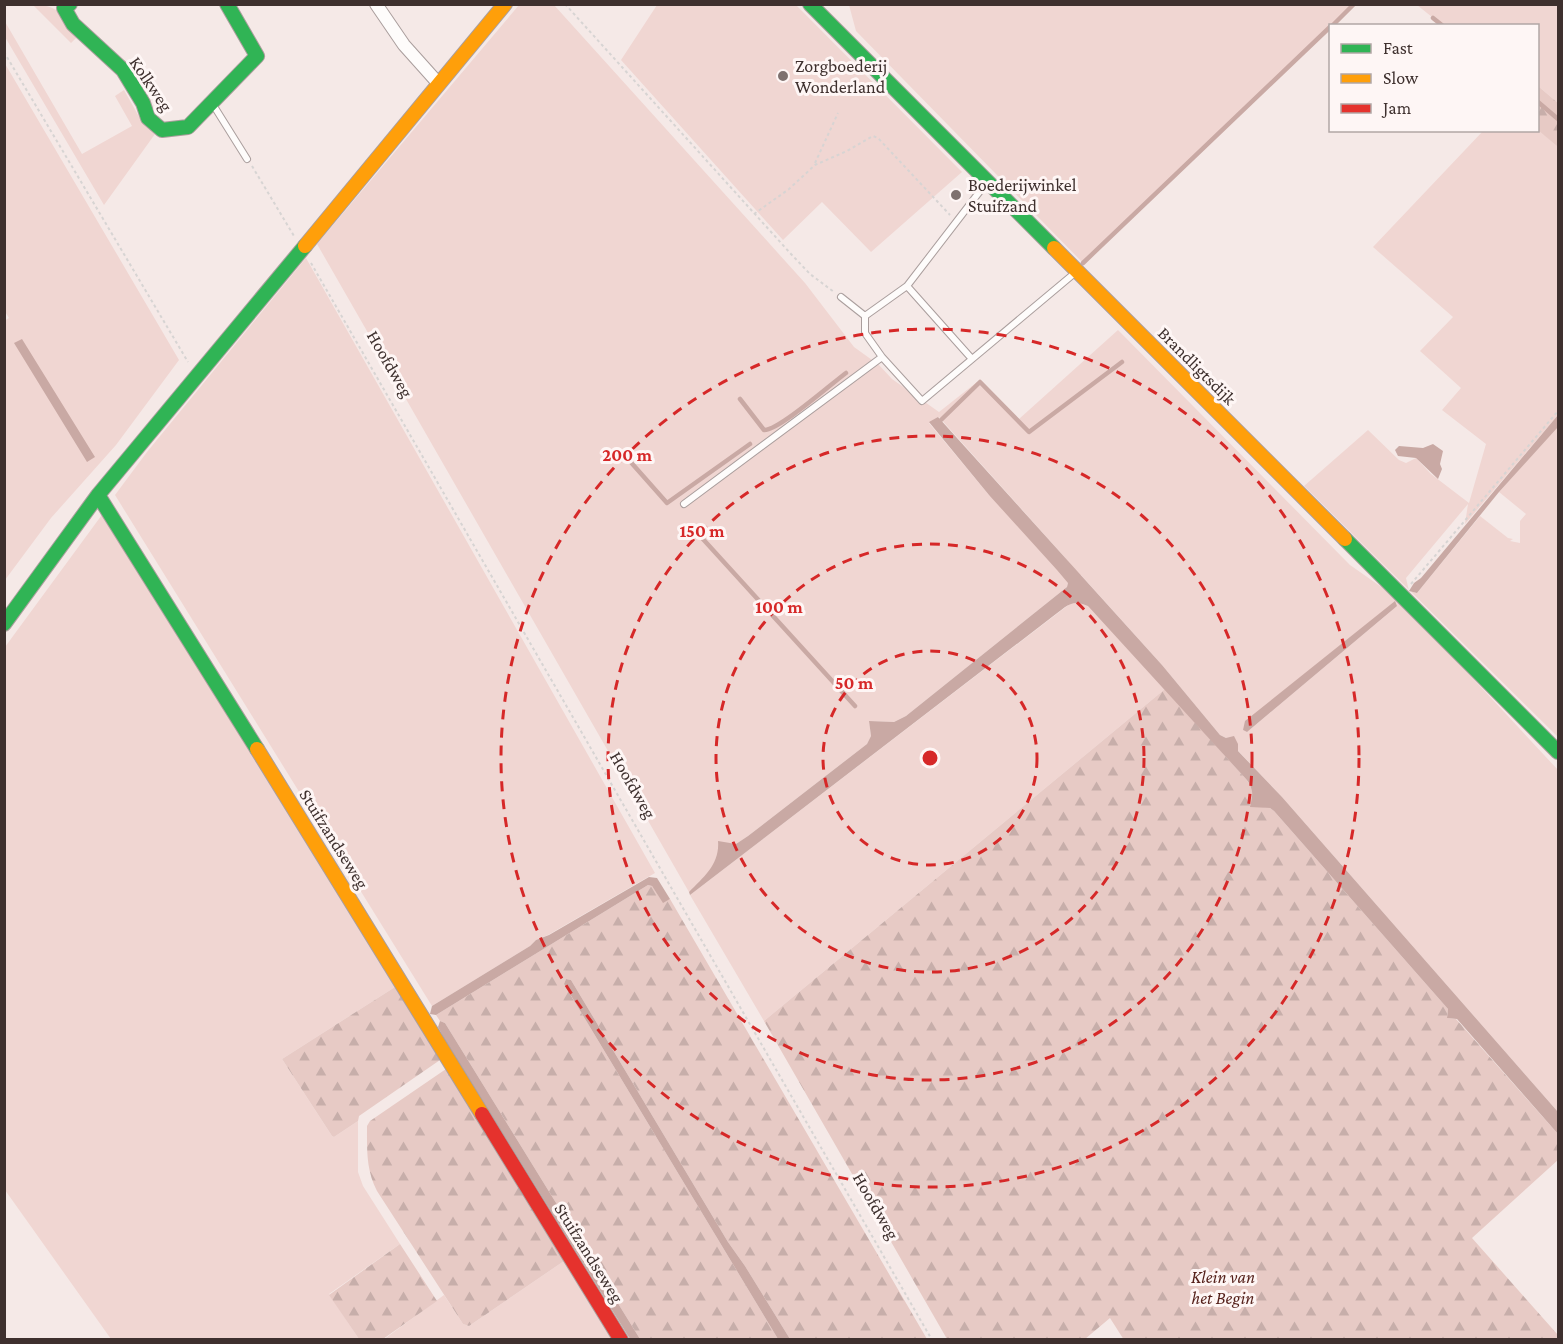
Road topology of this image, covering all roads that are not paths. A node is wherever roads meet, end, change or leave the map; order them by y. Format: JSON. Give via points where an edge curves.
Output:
{"nodes":[{"id":1,"x":227,"y":4,"type":"edge"},
{"id":2,"x":376,"y":4,"type":"edge"},
{"id":3,"x":505,"y":4,"type":"edge"},
{"id":4,"x":810,"y":4,"type":"edge"},
{"id":5,"x":64,"y":6,"type":"edge"},
{"id":6,"x":438,"y":83,"type":"junction"},
{"id":7,"x":212,"y":103,"type":"junction"},
{"id":8,"x":247,"y":159,"type":"road end"},
{"id":9,"x":987,"y":182,"type":"junction"},
{"id":10,"x":1076,"y":271,"type":"junction"},
{"id":11,"x":907,"y":286,"type":"junction"},
{"id":12,"x":841,"y":297,"type":"road end"},
{"id":13,"x":865,"y":316,"type":"junction"},
{"id":14,"x":882,"y":357,"type":"junction"},
{"id":15,"x":972,"y":359,"type":"junction"},
{"id":16,"x":98,"y":495,"type":"junction"},
{"id":17,"x":684,"y":504,"type":"dead end"},
{"id":18,"x":4,"y":624,"type":"edge"},
{"id":19,"x":1558,"y":752,"type":"edge"},
{"id":20,"x":621,"y":1340,"type":"edge"}],
"edges":[{"from":1,"to":7,"type":"street","name":"Kolkweg","via":[[257,56]]},
{"from":2,"to":6,"type":"street","via":[[404,45]]},
{"from":3,"to":6,"type":"street"},
{"from":4,"to":9,"type":"street","name":"Brandligtsdijk"},
{"from":5,"to":7,"type":"street","name":"Kolkweg","via":[[73,24],[123,70],[148,118],[162,130],[188,127]]},
{"from":6,"to":16,"type":"street"},
{"from":7,"to":8,"type":"lane"},
{"from":9,"to":10,"type":"street","name":"Brandligtsdijk"},
{"from":9,"to":11,"type":"lane"},
{"from":10,"to":15,"type":"lane"},
{"from":10,"to":19,"type":"street","name":"Brandligtsdijk"},
{"from":11,"to":13,"type":"lane"},
{"from":11,"to":15,"type":"lane"},
{"from":12,"to":13,"type":"lane"},
{"from":13,"to":14,"type":"lane","via":[[865,333]]},
{"from":14,"to":15,"type":"lane","via":[[922,402]]},
{"from":14,"to":17,"type":"lane"},
{"from":16,"to":18,"type":"street"},
{"from":16,"to":20,"type":"street","name":"Stuifzandseweg"}]}
